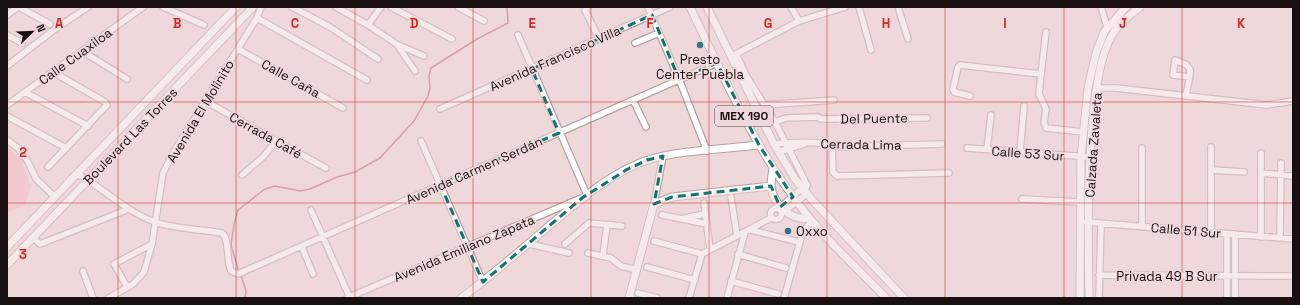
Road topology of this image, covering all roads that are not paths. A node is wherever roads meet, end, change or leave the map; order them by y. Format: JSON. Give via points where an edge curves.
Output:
{"nodes":[{"id":1,"x":19,"y":7,"type":"edge"},
{"id":2,"x":88,"y":7,"type":"edge"},
{"id":3,"x":142,"y":7,"type":"edge"},
{"id":4,"x":163,"y":7,"type":"edge"},
{"id":5,"x":236,"y":7,"type":"edge"},
{"id":6,"x":253,"y":7,"type":"edge"},
{"id":7,"x":261,"y":7,"type":"edge"},
{"id":8,"x":292,"y":7,"type":"edge"},
{"id":9,"x":336,"y":7,"type":"edge"},
{"id":10,"x":381,"y":7,"type":"edge"},
{"id":11,"x":391,"y":7,"type":"edge"},
{"id":12,"x":458,"y":7,"type":"edge"},
{"id":13,"x":587,"y":7,"type":"edge"},
{"id":14,"x":648,"y":7,"type":"edge"},
{"id":15,"x":670,"y":7,"type":"edge"},
{"id":16,"x":690,"y":7,"type":"edge"},
{"id":17,"x":707,"y":7,"type":"edge"},
{"id":18,"x":792,"y":7,"type":"edge"},
{"id":19,"x":845,"y":7,"type":"edge"},
{"id":20,"x":859,"y":7,"type":"edge"},
{"id":21,"x":898,"y":7,"type":"edge"},
{"id":22,"x":1101,"y":7,"type":"edge"},
{"id":23,"x":1126,"y":7,"type":"edge"},
{"id":24,"x":1140,"y":7,"type":"edge"},
{"id":25,"x":7,"y":15,"type":"edge"},
{"id":26,"x":652,"y":15,"type":"junction"},
{"id":27,"x":257,"y":18,"type":"junction"},
{"id":28,"x":484,"y":21,"type":"dead end"},
{"id":29,"x":799,"y":21,"type":"junction"},
{"id":30,"x":50,"y":24,"type":"dead end"},
{"id":31,"x":204,"y":25,"type":"dead end"},
{"id":32,"x":368,"y":25,"type":"junction"},
{"id":33,"x":1107,"y":27,"type":"junction"},
{"id":34,"x":1046,"y":32,"type":"dead end"},
{"id":35,"x":659,"y":33,"type":"junction"},
{"id":36,"x":7,"y":35,"type":"edge"},
{"id":37,"x":518,"y":35,"type":"dead end"},
{"id":38,"x":452,"y":39,"type":"dead end"},
{"id":39,"x":599,"y":39,"type":"junction"},
{"id":40,"x":908,"y":39,"type":"dead end"},
{"id":41,"x":22,"y":43,"type":"dead end"},
{"id":42,"x":635,"y":43,"type":"dead end"},
{"id":43,"x":398,"y":45,"type":"junction"},
{"id":44,"x":238,"y":49,"type":"junction"},
{"id":45,"x":871,"y":50,"type":"dead end"},
{"id":46,"x":82,"y":51,"type":"junction"},
{"id":47,"x":734,"y":55,"type":"junction"},
{"id":48,"x":424,"y":56,"type":"dead end"},
{"id":49,"x":378,"y":58,"type":"dead end"},
{"id":50,"x":717,"y":63,"type":"junction"},
{"id":51,"x":738,"y":65,"type":"junction"},
{"id":52,"x":7,"y":66,"type":"edge"},
{"id":53,"x":532,"y":69,"type":"junction"},
{"id":54,"x":415,"y":71,"type":"dead end"},
{"id":55,"x":53,"y":72,"type":"junction"},
{"id":56,"x":1041,"y":74,"type":"junction"},
{"id":57,"x":1190,"y":77,"type":"dead end"},
{"id":58,"x":127,"y":79,"type":"dead end"},
{"id":59,"x":679,"y":79,"type":"junction"},
{"id":60,"x":367,"y":80,"type":"dead end"},
{"id":61,"x":1097,"y":88,"type":"junction"},
{"id":62,"x":25,"y":92,"type":"junction"},
{"id":63,"x":1186,"y":95,"type":"junction"},
{"id":64,"x":970,"y":96,"type":"dead end"},
{"id":65,"x":633,"y":100,"type":"junction"},
{"id":66,"x":834,"y":100,"type":"dead end"},
{"id":67,"x":1293,"y":101,"type":"edge"},
{"id":68,"x":207,"y":102,"type":"junction"},
{"id":69,"x":7,"y":105,"type":"edge"},
{"id":70,"x":765,"y":105,"type":"junction"},
{"id":71,"x":1024,"y":106,"type":"dead end"},
{"id":72,"x":343,"y":108,"type":"dead end"},
{"id":73,"x":440,"y":109,"type":"dead end"},
{"id":74,"x":991,"y":115,"type":"dead end"},
{"id":75,"x":7,"y":116,"type":"edge"},
{"id":76,"x":927,"y":118,"type":"dead end"},
{"id":77,"x":775,"y":122,"type":"junction"},
{"id":78,"x":88,"y":126,"type":"junction"},
{"id":79,"x":646,"y":127,"type":"dead end"},
{"id":80,"x":1083,"y":132,"type":"junction"},
{"id":81,"x":559,"y":133,"type":"junction"},
{"id":82,"x":7,"y":140,"type":"edge"},
{"id":83,"x":276,"y":141,"type":"junction"},
{"id":84,"x":421,"y":141,"type":"dead end"},
{"id":85,"x":774,"y":144,"type":"junction"},
{"id":86,"x":942,"y":144,"type":"dead end"},
{"id":87,"x":759,"y":145,"type":"junction"},
{"id":88,"x":786,"y":146,"type":"junction"},
{"id":89,"x":832,"y":147,"type":"junction"},
{"id":90,"x":1211,"y":147,"type":"dead end"},
{"id":91,"x":66,"y":148,"type":"junction"},
{"id":92,"x":967,"y":148,"type":"dead end"},
{"id":93,"x":1142,"y":148,"type":"dead end"},
{"id":94,"x":987,"y":149,"type":"junction"},
{"id":95,"x":707,"y":151,"type":"junction"},
{"id":96,"x":778,"y":152,"type":"junction"},
{"id":97,"x":1020,"y":152,"type":"junction"},
{"id":98,"x":1261,"y":153,"type":"dead end"},
{"id":99,"x":663,"y":156,"type":"junction"},
{"id":100,"x":1081,"y":156,"type":"junction"},
{"id":101,"x":1090,"y":157,"type":"junction"},
{"id":102,"x":1280,"y":163,"type":"dead end"},
{"id":103,"x":48,"y":167,"type":"dead end"},
{"id":104,"x":326,"y":168,"type":"dead end"},
{"id":105,"x":773,"y":168,"type":"junction"},
{"id":106,"x":1212,"y":170,"type":"junction"},
{"id":107,"x":1244,"y":172,"type":"dead end"},
{"id":108,"x":949,"y":173,"type":"dead end"},
{"id":109,"x":1261,"y":173,"type":"junction"},
{"id":110,"x":77,"y":174,"type":"junction"},
{"id":111,"x":242,"y":175,"type":"dead end"},
{"id":112,"x":1280,"y":175,"type":"junction"},
{"id":113,"x":1293,"y":176,"type":"edge"},
{"id":114,"x":88,"y":180,"type":"junction"},
{"id":115,"x":440,"y":184,"type":"junction"},
{"id":116,"x":771,"y":186,"type":"junction"},
{"id":117,"x":805,"y":191,"type":"junction"},
{"id":118,"x":584,"y":196,"type":"junction"},
{"id":119,"x":55,"y":197,"type":"junction"},
{"id":120,"x":731,"y":197,"type":"dead end"},
{"id":121,"x":1022,"y":198,"type":"dead end"},
{"id":122,"x":795,"y":200,"type":"junction"},
{"id":123,"x":1080,"y":202,"type":"junction"},
{"id":124,"x":704,"y":203,"type":"dead end"},
{"id":125,"x":654,"y":204,"type":"junction"},
{"id":126,"x":129,"y":209,"type":"junction"},
{"id":127,"x":311,"y":210,"type":"dead end"},
{"id":128,"x":781,"y":210,"type":"junction"},
{"id":129,"x":705,"y":214,"type":"junction"},
{"id":130,"x":662,"y":215,"type":"dead end"},
{"id":131,"x":682,"y":218,"type":"junction"},
{"id":132,"x":771,"y":218,"type":"junction"},
{"id":133,"x":811,"y":219,"type":"junction"},
{"id":134,"x":1079,"y":222,"type":"junction"},
{"id":135,"x":1088,"y":222,"type":"junction"},
{"id":136,"x":155,"y":223,"type":"junction"},
{"id":137,"x":707,"y":224,"type":"junction"},
{"id":138,"x":1101,"y":224,"type":"junction"},
{"id":139,"x":607,"y":225,"type":"junction"},
{"id":140,"x":622,"y":226,"type":"dead end"},
{"id":141,"x":1142,"y":227,"type":"junction"},
{"id":142,"x":751,"y":230,"type":"junction"},
{"id":143,"x":745,"y":232,"type":"junction"},
{"id":144,"x":1211,"y":232,"type":"junction"},
{"id":145,"x":1227,"y":234,"type":"junction"},
{"id":146,"x":1235,"y":234,"type":"junction"},
{"id":147,"x":737,"y":236,"type":"junction"},
{"id":148,"x":323,"y":237,"type":"junction"},
{"id":149,"x":1260,"y":237,"type":"junction"},
{"id":150,"x":33,"y":238,"type":"junction"},
{"id":151,"x":1280,"y":238,"type":"junction"},
{"id":152,"x":1293,"y":239,"type":"edge"},
{"id":153,"x":654,"y":241,"type":"dead end"},
{"id":154,"x":795,"y":241,"type":"dead end"},
{"id":155,"x":152,"y":244,"type":"junction"},
{"id":156,"x":529,"y":244,"type":"junction"},
{"id":157,"x":565,"y":244,"type":"dead end"},
{"id":158,"x":467,"y":246,"type":"junction"},
{"id":159,"x":7,"y":247,"type":"edge"},
{"id":160,"x":302,"y":247,"type":"junction"},
{"id":161,"x":710,"y":249,"type":"junction"},
{"id":162,"x":569,"y":253,"type":"dead end"},
{"id":163,"x":588,"y":253,"type":"dead end"},
{"id":164,"x":702,"y":254,"type":"junction"},
{"id":165,"x":738,"y":254,"type":"junction"},
{"id":166,"x":603,"y":255,"type":"junction"},
{"id":167,"x":7,"y":265,"type":"edge"},
{"id":168,"x":647,"y":267,"type":"dead end"},
{"id":169,"x":786,"y":268,"type":"dead end"},
{"id":170,"x":637,"y":270,"type":"junction"},
{"id":171,"x":83,"y":271,"type":"dead end"},
{"id":172,"x":314,"y":274,"type":"dead end"},
{"id":173,"x":1099,"y":275,"type":"junction"},
{"id":174,"x":1227,"y":276,"type":"junction"},
{"id":175,"x":1235,"y":276,"type":"junction"},
{"id":176,"x":1293,"y":276,"type":"edge"},
{"id":177,"x":695,"y":280,"type":"junction"},
{"id":178,"x":484,"y":282,"type":"junction"},
{"id":179,"x":731,"y":282,"type":"junction"},
{"id":180,"x":122,"y":293,"type":"edge"},
{"id":181,"x":638,"y":293,"type":"dead end"},
{"id":182,"x":778,"y":294,"type":"dead end"},
{"id":183,"x":93,"y":298,"type":"edge"},
{"id":184,"x":109,"y":298,"type":"edge"},
{"id":185,"x":349,"y":298,"type":"edge"},
{"id":186,"x":461,"y":298,"type":"edge"},
{"id":187,"x":629,"y":298,"type":"edge"},
{"id":188,"x":657,"y":298,"type":"edge"},
{"id":189,"x":689,"y":298,"type":"edge"},
{"id":190,"x":728,"y":298,"type":"edge"},
{"id":191,"x":784,"y":298,"type":"edge"},
{"id":192,"x":886,"y":298,"type":"edge"},
{"id":193,"x":904,"y":298,"type":"edge"},
{"id":194,"x":1080,"y":298,"type":"edge"},
{"id":195,"x":1089,"y":298,"type":"edge"},
{"id":196,"x":1099,"y":298,"type":"edge"},
{"id":197,"x":1227,"y":298,"type":"edge"},
{"id":198,"x":1235,"y":298,"type":"edge"}],
"edges":[{"from":1,"to":25,"type":"street"},
{"from":1,"to":30,"type":"street"},
{"from":2,"to":52,"type":"street"},
{"from":3,"to":46,"type":"street","name":"Calle Cuaxiloa"},
{"from":4,"to":31,"type":"street"},
{"from":5,"to":110,"type":"main road","name":"Boulevard Las Torres"},
{"from":6,"to":114,"type":"main road","name":"Boulevard Las Torres"},
{"from":7,"to":27,"type":"street","name":"Avenida El Molinito"},
{"from":8,"to":49,"type":"street","via":[[330,27]]},
{"from":9,"to":32,"type":"street"},
{"from":10,"to":32,"type":"street"},
{"from":11,"to":38,"type":"street"},
{"from":12,"to":28,"type":"street"},
{"from":13,"to":39,"type":"street","via":[[585,10]]},
{"from":14,"to":26,"type":"street"},
{"from":15,"to":26,"type":"street","name":"Avenida Francisco Villa"},
{"from":16,"to":50,"type":"main road","number":"MEX 190"},
{"from":17,"to":47,"type":"main road","number":"MEX 190"},
{"from":18,"to":29,"type":"street"},
{"from":19,"to":29,"type":"street"},
{"from":20,"to":45,"type":"street"},
{"from":21,"to":40,"type":"street"},
{"from":22,"to":33,"type":"street"},
{"from":23,"to":33,"type":"main road","name":"Calzada Zavaleta"},
{"from":24,"to":61,"type":"main road","name":"Calzada Zavaleta","via":[[1126,18],[1111,36],[1104,54]]},
{"from":26,"to":35,"type":"street"},
{"from":26,"to":39,"type":"street","name":"Avenida Francisco Villa"},
{"from":27,"to":44,"type":"street","name":"Avenida El Molinito"},
{"from":27,"to":60,"type":"street"},
{"from":29,"to":47,"type":"street"},
{"from":32,"to":43,"type":"street"},
{"from":33,"to":80,"type":"main road","name":"Calzada Zavaleta","via":[[1096,53],[1088,88]]},
{"from":34,"to":56,"type":"street"},
{"from":35,"to":42,"type":"street"},
{"from":35,"to":59,"type":"street"},
{"from":36,"to":41,"type":"street"},
{"from":37,"to":53,"type":"street"},
{"from":39,"to":53,"type":"street","name":"Avenida Francisco Villa"},
{"from":43,"to":48,"type":"street"},
{"from":43,"to":54,"type":"street"},
{"from":44,"to":68,"type":"street","name":"Avenida El Molinito"},
{"from":44,"to":72,"type":"street","name":"Calle Caña"},
{"from":46,"to":55,"type":"street","name":"Calle Cuaxiloa"},
{"from":46,"to":58,"type":"street"},
{"from":47,"to":51,"type":"main road","number":"MEX 190"},
{"from":50,"to":59,"type":"street","name":"Avenida Carmen Serdán"},
{"from":50,"to":87,"type":"main road","number":"MEX 190"},
{"from":51,"to":70,"type":"street"},
{"from":51,"to":85,"type":"main road","number":"MEX 190"},
{"from":53,"to":73,"type":"street","name":"Avenida Francisco Villa"},
{"from":53,"to":81,"type":"street"},
{"from":55,"to":62,"type":"street","name":"Calle Cuaxiloa"},
{"from":55,"to":78,"type":"street","via":[[107,105]]},
{"from":56,"to":64,"type":"street","via":[[960,65],[953,89],[954,92]]},
{"from":56,"to":80,"type":"street","via":[[1039,94],[1046,109],[1046,128]]},
{"from":57,"to":63,"type":"street"},
{"from":59,"to":65,"type":"street","name":"Avenida Carmen Serdán"},
{"from":59,"to":95,"type":"street"},
{"from":61,"to":63,"type":"street"},
{"from":61,"to":101,"type":"main road","name":"Calzada Zavaleta"},
{"from":62,"to":69,"type":"street","name":"Calle Cuaxiloa"},
{"from":62,"to":78,"type":"street"},
{"from":63,"to":67,"type":"street","via":[[1267,105]]},
{"from":65,"to":79,"type":"street"},
{"from":65,"to":81,"type":"street","name":"Avenida Carmen Serdán"},
{"from":66,"to":70,"type":"street"},
{"from":68,"to":83,"type":"street","name":"Cerrada Café"},
{"from":68,"to":136,"type":"street","name":"Avenida El Molinito","via":[[163,173]]},
{"from":70,"to":77,"type":"street"},
{"from":71,"to":97,"type":"street"},
{"from":74,"to":94,"type":"street"},
{"from":75,"to":91,"type":"street"},
{"from":76,"to":77,"type":"street","name":"Del Puente","via":[[818,117],[786,118]]},
{"from":77,"to":88,"type":"street"},
{"from":78,"to":91,"type":"street"},
{"from":80,"to":100,"type":"main road","name":"Calzada Zavaleta"},
{"from":81,"to":115,"type":"street","name":"Avenida Carmen Serdán"},
{"from":81,"to":118,"type":"street"},
{"from":82,"to":119,"type":"street","via":[[18,148],[36,179]]},
{"from":83,"to":104,"type":"street","name":"Cerrada Café"},
{"from":83,"to":111,"type":"street","via":[[263,157]]},
{"from":84,"to":115,"type":"street"},
{"from":85,"to":88,"type":"street","name":"Cerrada Lima"},
{"from":85,"to":96,"type":"main road","number":"MEX 190"},
{"from":86,"to":89,"type":"street","name":"Cerrada Lima"},
{"from":87,"to":95,"type":"main road"},
{"from":87,"to":105,"type":"main road","number":"MEX 190"},
{"from":88,"to":89,"type":"street","name":"Cerrada Lima","via":[[797,142],[826,143]]},
{"from":88,"to":96,"type":"street","name":"Cerrada Lima"},
{"from":88,"to":117,"type":"street","via":[[807,185]]},
{"from":89,"to":108,"type":"street","via":[[833,172],[837,176]]},
{"from":90,"to":106,"type":"street"},
{"from":91,"to":103,"type":"street"},
{"from":92,"to":94,"type":"street","name":"Calle 53 Sur"},
{"from":93,"to":141,"type":"street"},
{"from":94,"to":97,"type":"street","name":"Calle 53 Sur"},
{"from":95,"to":99,"type":"main road"},
{"from":96,"to":117,"type":"main road","number":"MEX 190"},
{"from":97,"to":100,"type":"street","name":"Calle 53 Sur"},
{"from":98,"to":109,"type":"street"},
{"from":99,"to":118,"type":"main road","via":[[626,170]]},
{"from":99,"to":125,"type":"street"},
{"from":100,"to":101,"type":"street","name":"Calle 53 Sur"},
{"from":100,"to":123,"type":"main road","name":"Calzada Zavaleta"},
{"from":101,"to":135,"type":"main road","name":"Calzada Zavaleta"},
{"from":102,"to":112,"type":"street"},
{"from":105,"to":116,"type":"main road"},
{"from":105,"to":122,"type":"main road","number":"MEX 190"},
{"from":106,"to":107,"type":"street"},
{"from":106,"to":144,"type":"street"},
{"from":109,"to":112,"type":"street"},
{"from":109,"to":149,"type":"street"},
{"from":110,"to":114,"type":"street"},
{"from":110,"to":119,"type":"main road","name":"Boulevard Las Torres"},
{"from":112,"to":113,"type":"street"},
{"from":112,"to":151,"type":"street"},
{"from":114,"to":126,"type":"street"},
{"from":114,"to":150,"type":"main road","name":"Boulevard Las Torres"},
{"from":115,"to":148,"type":"street","name":"Avenida Carmen Serdán"},
{"from":115,"to":158,"type":"street"},
{"from":116,"to":125,"type":"main road","via":[[672,197]]},
{"from":116,"to":128,"type":"main road"},
{"from":117,"to":122,"type":"street","via":[[799,191]]},
{"from":117,"to":193,"type":"main road","number":"MEX 190"},
{"from":118,"to":156,"type":"main road"},
{"from":118,"to":158,"type":"street","name":"Avenida Emiliano Zapata"},
{"from":119,"to":159,"type":"main road","name":"Boulevard Las Torres"},
{"from":120,"to":147,"type":"street"},
{"from":121,"to":123,"type":"street"},
{"from":122,"to":128,"type":"street"},
{"from":122,"to":133,"type":"main road","number":"MEX 190"},
{"from":123,"to":134,"type":"main road","name":"Calzada Zavaleta"},
{"from":124,"to":129,"type":"street"},
{"from":125,"to":170,"type":"main road"},
{"from":126,"to":136,"type":"street"},
{"from":126,"to":150,"type":"street","via":[[40,244]]},
{"from":127,"to":148,"type":"street"},
{"from":128,"to":132,"type":"street","via":[[772,211]]},
{"from":128,"to":132,"type":"street","via":[[778,220]]},
{"from":128,"to":133,"type":"main road","via":[[800,219]]},
{"from":129,"to":131,"type":"street"},
{"from":129,"to":137,"type":"street"},
{"from":130,"to":131,"type":"street"},
{"from":131,"to":137,"type":"street"},
{"from":132,"to":142,"type":"street"},
{"from":133,"to":191,"type":"street","via":[[803,231]]},
{"from":133,"to":192,"type":"main road","number":"MEX 190"},
{"from":134,"to":135,"type":"street","name":"Calle 51 Sur"},
{"from":134,"to":194,"type":"main road","name":"Calzada Zavaleta"},
{"from":135,"to":138,"type":"street","name":"Calle 51 Sur"},
{"from":135,"to":195,"type":"main road","name":"Calzada Zavaleta"},
{"from":136,"to":155,"type":"street","name":"Avenida El Molinito"},
{"from":136,"to":160,"type":"street","name":"Avenida Carmen Serdán","via":[[222,232],[226,235],[231,271],[241,273]]},
{"from":137,"to":161,"type":"street"},
{"from":138,"to":141,"type":"street","name":"Calle 51 Sur"},
{"from":138,"to":173,"type":"street"},
{"from":139,"to":140,"type":"street"},
{"from":139,"to":157,"type":"street","via":[[589,223]]},
{"from":139,"to":166,"type":"street"},
{"from":141,"to":144,"type":"street","name":"Calle 51 Sur"},
{"from":142,"to":143,"type":"street"},
{"from":142,"to":154,"type":"street"},
{"from":143,"to":147,"type":"street"},
{"from":143,"to":165,"type":"street"},
{"from":144,"to":145,"type":"street","name":"Calle 51 Sur"},
{"from":145,"to":146,"type":"street","name":"Calle 51 Sur"},
{"from":145,"to":174,"type":"street"},
{"from":146,"to":149,"type":"street","name":"Calle 51 Sur"},
{"from":146,"to":175,"type":"street"},
{"from":147,"to":161,"type":"street"},
{"from":148,"to":160,"type":"street","name":"Avenida Carmen Serdán"},
{"from":148,"to":185,"type":"street"},
{"from":149,"to":151,"type":"street","name":"Calle 51 Sur"},
{"from":150,"to":167,"type":"main road","name":"Boulevard Las Torres"},
{"from":151,"to":152,"type":"street","name":"Calle 51 Sur"},
{"from":153,"to":164,"type":"street"},
{"from":155,"to":180,"type":"street","name":"Avenida El Molinito","via":[[144,272]]},
{"from":155,"to":180,"type":"street","via":[[114,264]]},
{"from":156,"to":162,"type":"street"},
{"from":156,"to":178,"type":"main road"},
{"from":158,"to":178,"type":"street"},
{"from":158,"to":185,"type":"street","name":"Avenida Emiliano Zapata"},
{"from":160,"to":172,"type":"street"},
{"from":161,"to":164,"type":"street"},
{"from":163,"to":166,"type":"street"},
{"from":164,"to":177,"type":"street"},
{"from":165,"to":169,"type":"street"},
{"from":165,"to":179,"type":"street"},
{"from":166,"to":170,"type":"street","via":[[612,258],[621,266]]},
{"from":168,"to":177,"type":"street"},
{"from":170,"to":187,"type":"main road"},
{"from":171,"to":183,"type":"street"},
{"from":173,"to":174,"type":"street","name":"Privada 49 B Sur"},
{"from":173,"to":196,"type":"street"},
{"from":174,"to":175,"type":"street","name":"Privada 49 B Sur"},
{"from":174,"to":197,"type":"street"},
{"from":175,"to":176,"type":"street","name":"Privada 49 B Sur"},
{"from":175,"to":198,"type":"street"},
{"from":177,"to":189,"type":"street"},
{"from":178,"to":186,"type":"main road"},
{"from":179,"to":182,"type":"street"},
{"from":179,"to":190,"type":"street"},
{"from":180,"to":184,"type":"street","name":"Avenida El Molinito"},
{"from":181,"to":188,"type":"street"}]}
